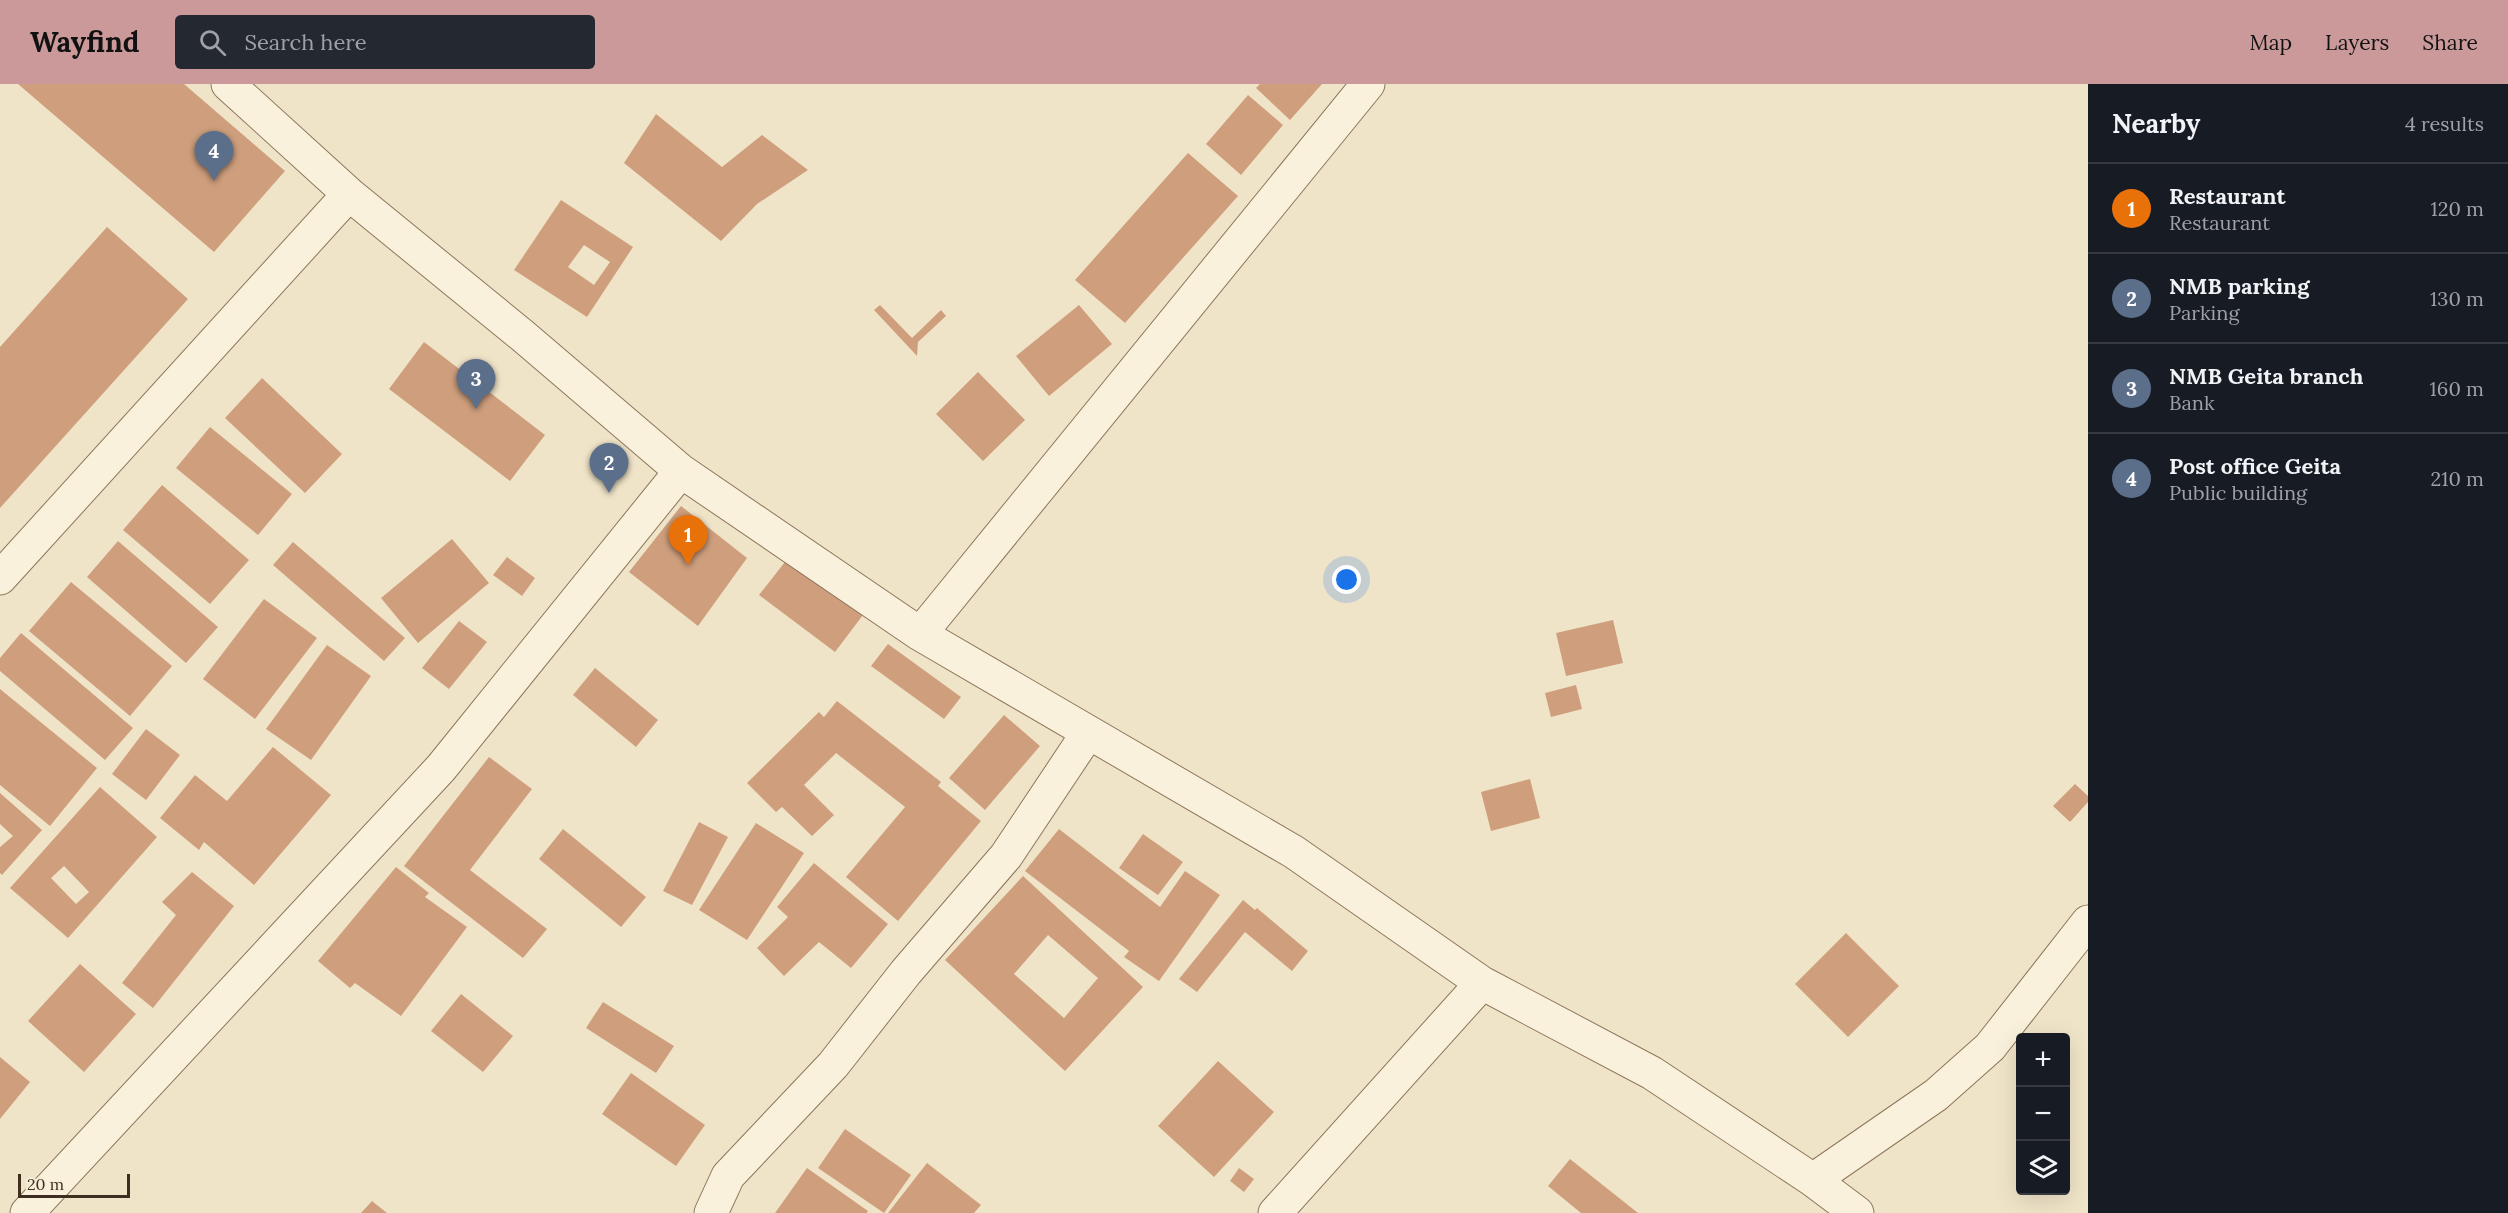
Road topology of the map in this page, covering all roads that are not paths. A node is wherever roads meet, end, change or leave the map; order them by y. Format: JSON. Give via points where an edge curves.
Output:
{"nodes":[{"id":1,"x":228,"y":84,"type":"edge"},
{"id":2,"x":1368,"y":84,"type":"edge"},
{"id":3,"x":349,"y":194,"type":"junction"},
{"id":4,"x":681,"y":471,"type":"junction"},
{"id":5,"x":0,"y":578,"type":"edge"},
{"id":6,"x":920,"y":634,"type":"junction"},
{"id":7,"x":1088,"y":733,"type":"junction"},
{"id":8,"x":2088,"y":922,"type":"edge"},
{"id":9,"x":1482,"y":983,"type":"junction"},
{"id":10,"x":1814,"y":1180,"type":"junction"},
{"id":11,"x":27,"y":1213,"type":"edge"},
{"id":12,"x":711,"y":1213,"type":"edge"},
{"id":13,"x":1275,"y":1213,"type":"edge"},
{"id":14,"x":1857,"y":1213,"type":"edge"}],
"edges":[{"from":1,"to":3,"type":"street"},
{"from":2,"to":6,"type":"street"},
{"from":3,"to":4,"type":"street"},
{"from":3,"to":5,"type":"street"},
{"from":4,"to":6,"type":"street"},
{"from":4,"to":11,"type":"street","via":[[441,768]]},
{"from":6,"to":7,"type":"street"},
{"from":7,"to":9,"type":"street","via":[[1294,852]]},
{"from":7,"to":12,"type":"street","via":[[1006,856],[832,1065],[728,1176]]},
{"from":8,"to":10,"type":"street","via":[[1990,1047],[1936,1095]]},
{"from":9,"to":10,"type":"street","via":[[1652,1073]]},
{"from":9,"to":13,"type":"street"},
{"from":10,"to":14,"type":"street"}]}
